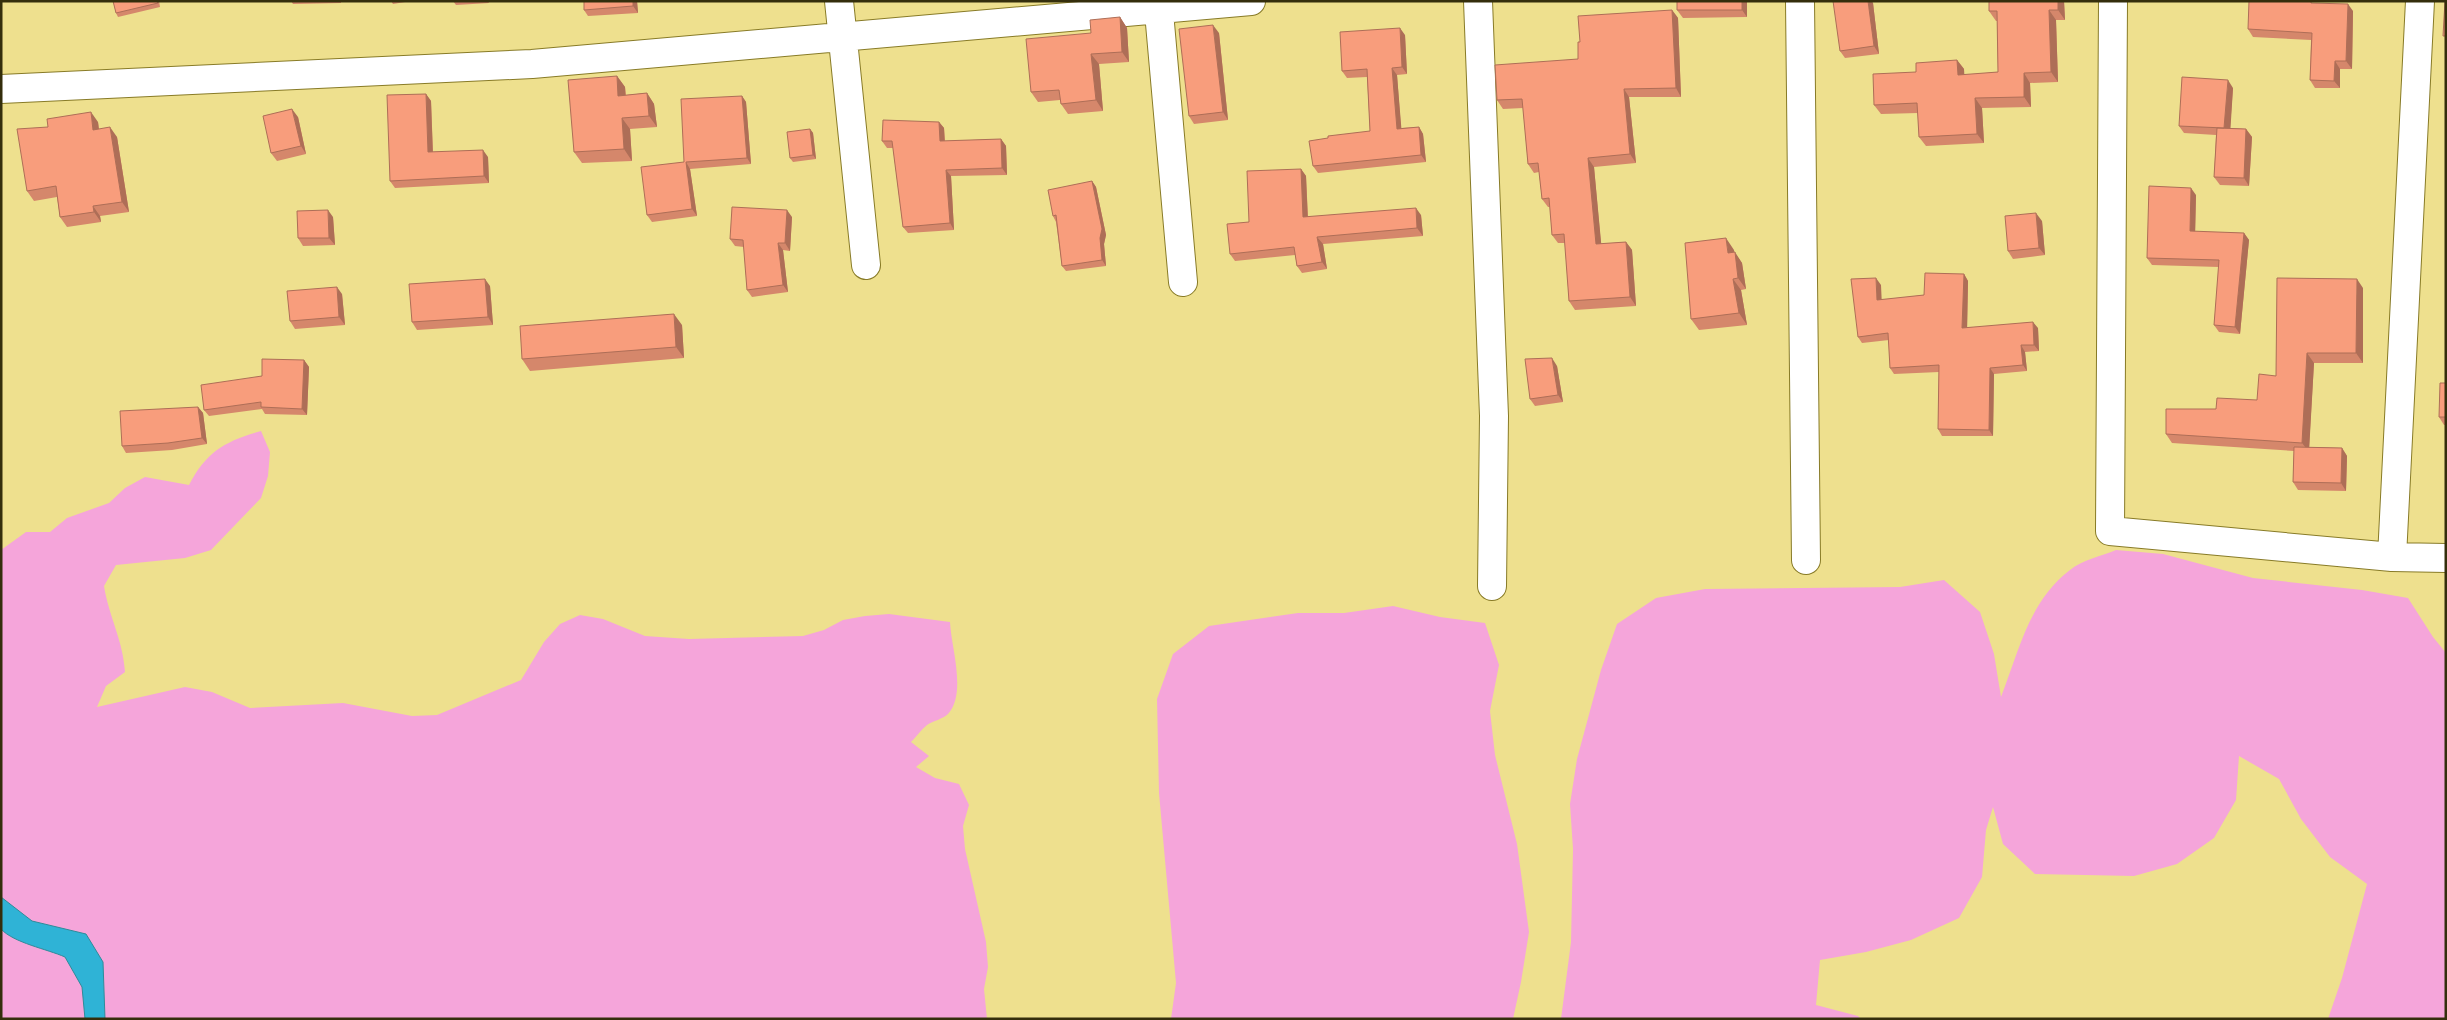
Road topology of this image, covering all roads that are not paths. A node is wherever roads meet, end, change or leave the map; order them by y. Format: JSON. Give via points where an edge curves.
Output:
{"nodes":[{"id":1,"x":838,"y":1,"type":"edge"},
{"id":2,"x":1251,"y":1,"type":"edge"},
{"id":3,"x":1478,"y":1,"type":"edge"},
{"id":4,"x":1800,"y":1,"type":"edge"},
{"id":5,"x":2113,"y":1,"type":"edge"},
{"id":6,"x":2420,"y":1,"type":"edge"},
{"id":7,"x":1159,"y":5,"type":"edge"},
{"id":8,"x":842,"y":38,"type":"junction"},
{"id":9,"x":1,"y":89,"type":"edge"},
{"id":10,"x":866,"y":265,"type":"dead end"},
{"id":11,"x":1183,"y":282,"type":"dead end"},
{"id":12,"x":2392,"y":557,"type":"junction"},
{"id":13,"x":2446,"y":558,"type":"edge"},
{"id":14,"x":1806,"y":560,"type":"dead end"},
{"id":15,"x":1492,"y":586,"type":"dead end"}],
"edges":[{"from":1,"to":8,"type":"street"},
{"from":2,"to":7,"type":"street"},
{"from":3,"to":15,"type":"street","via":[[1494,416]]},
{"from":4,"to":14,"type":"street"},
{"from":5,"to":12,"type":"street","via":[[2110,531]]},
{"from":6,"to":12,"type":"street"},
{"from":7,"to":8,"type":"street"},
{"from":7,"to":11,"type":"street"},
{"from":8,"to":9,"type":"street","via":[[532,64]]},
{"from":8,"to":10,"type":"street"},
{"from":12,"to":13,"type":"street"}]}
